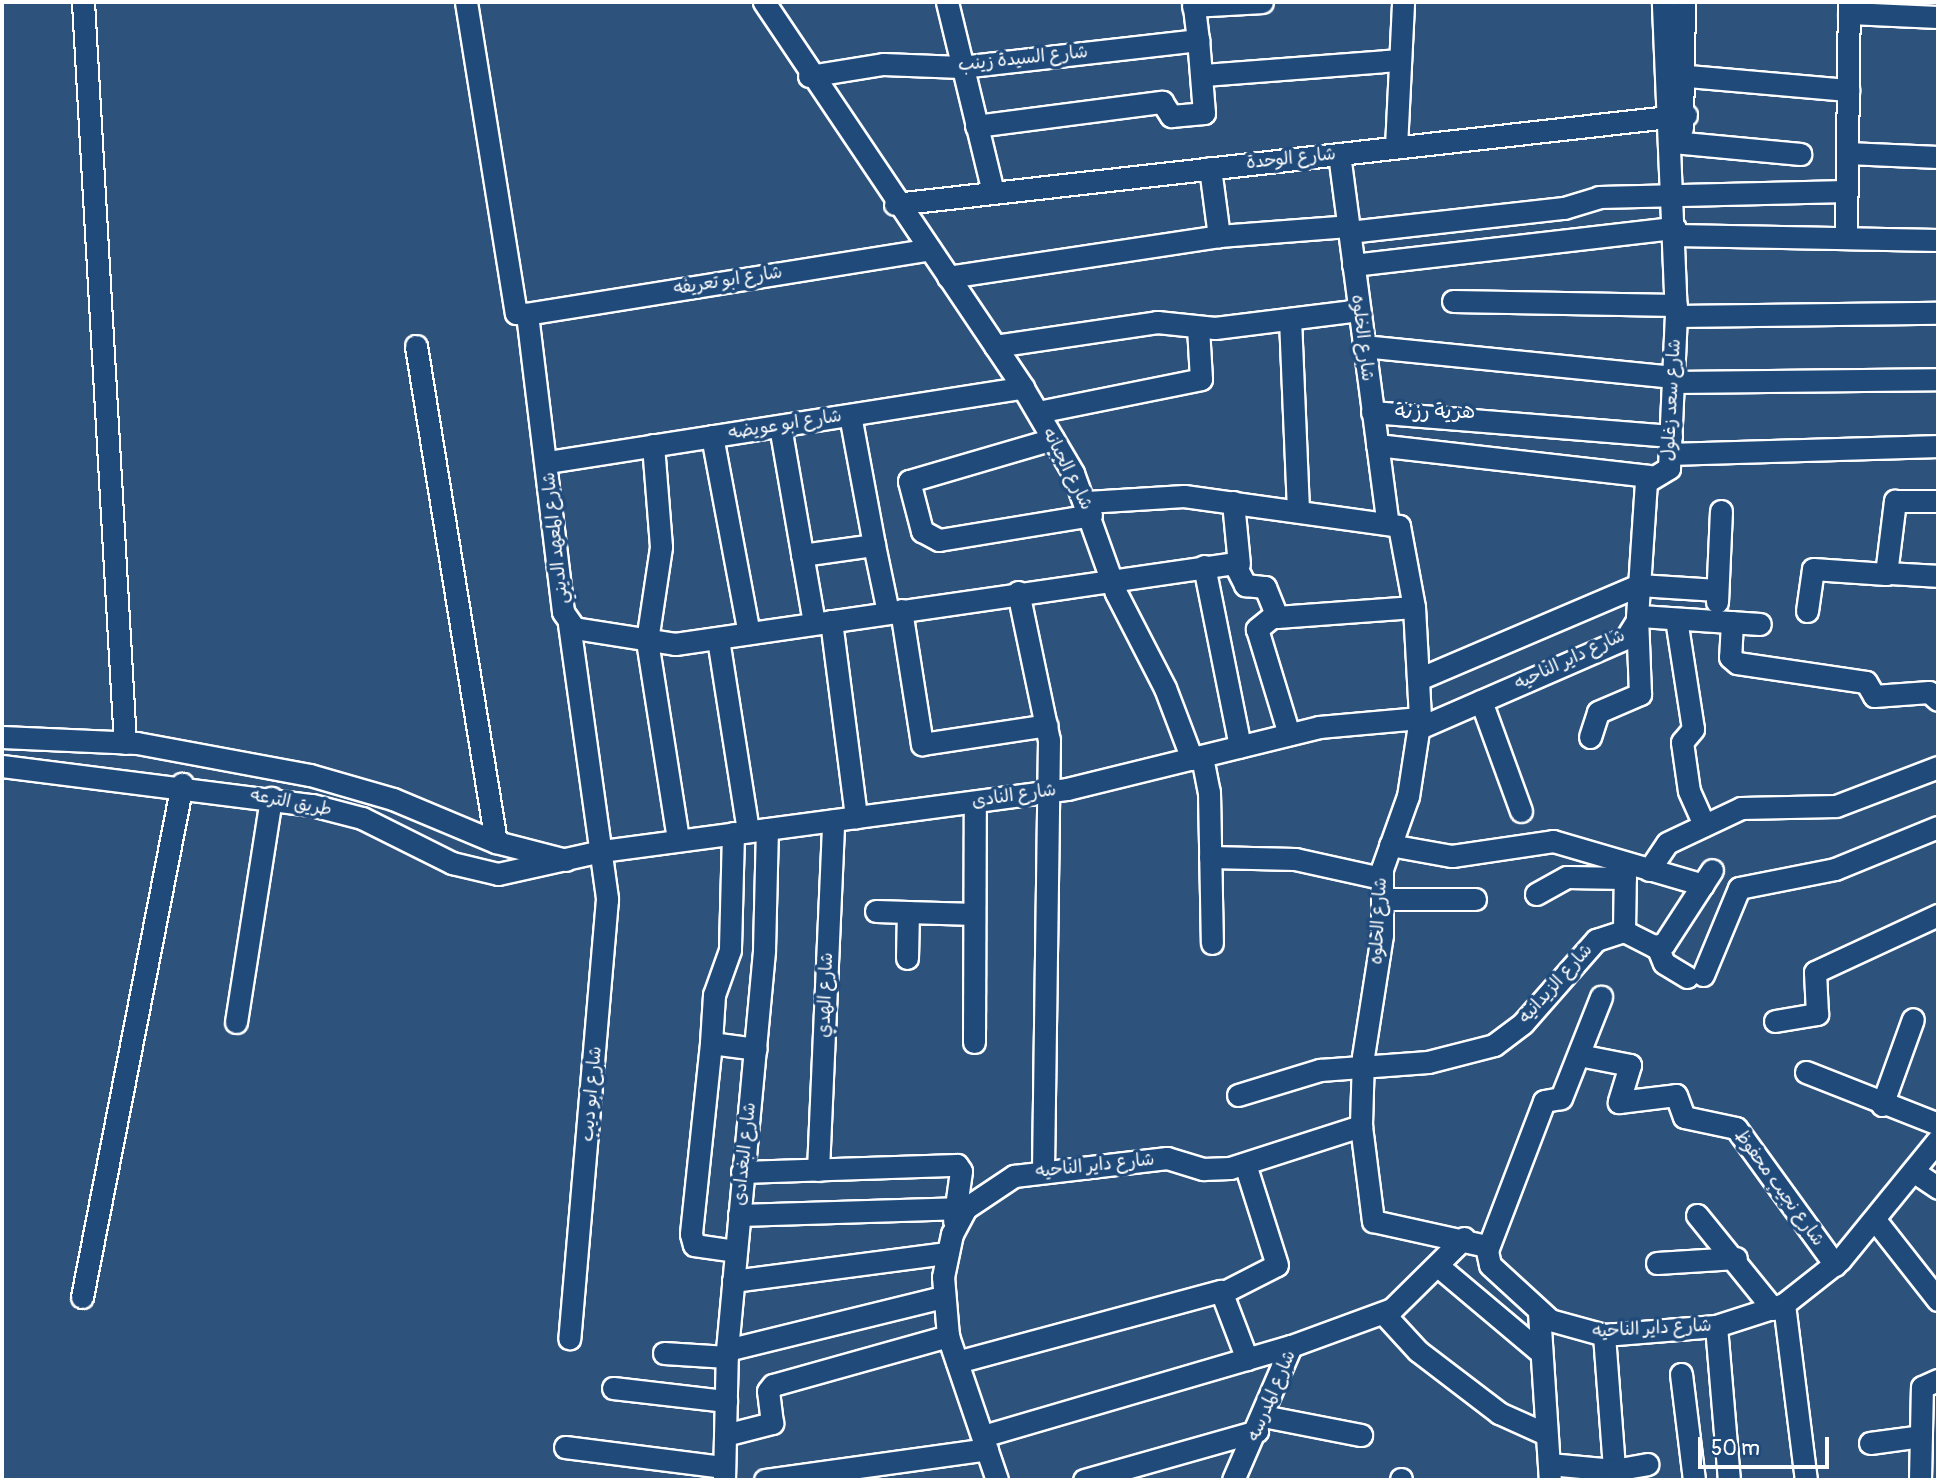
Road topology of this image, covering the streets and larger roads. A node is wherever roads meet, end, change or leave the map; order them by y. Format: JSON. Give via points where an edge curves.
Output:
{"nodes":[{"id":1,"x":83,"y":2,"type":"edge"},
{"id":2,"x":466,"y":2,"type":"edge"},
{"id":3,"x":764,"y":2,"type":"edge"},
{"id":4,"x":948,"y":2,"type":"edge"},
{"id":5,"x":1262,"y":2,"type":"edge"},
{"id":6,"x":1403,"y":2,"type":"edge"},
{"id":7,"x":1663,"y":2,"type":"edge"},
{"id":8,"x":1684,"y":2,"type":"edge"},
{"id":9,"x":1193,"y":4,"type":"edge"},
{"id":10,"x":1849,"y":7,"type":"edge"},
{"id":11,"x":1938,"y":17,"type":"edge"},
{"id":12,"x":1198,"y":39,"type":"junction"},
{"id":13,"x":1397,"y":60,"type":"junction"},
{"id":14,"x":961,"y":67,"type":"junction"},
{"id":15,"x":1204,"y":75,"type":"junction"},
{"id":16,"x":809,"y":76,"type":"junction"},
{"id":17,"x":1687,"y":76,"type":"junction"},
{"id":18,"x":1848,"y":90,"type":"junction"},
{"id":19,"x":1677,"y":116,"type":"junction"},
{"id":20,"x":976,"y":126,"type":"junction"},
{"id":21,"x":1673,"y":142,"type":"junction"},
{"id":22,"x":1396,"y":147,"type":"junction"},
{"id":23,"x":1847,"y":153,"type":"junction"},
{"id":24,"x":1339,"y":154,"type":"junction"},
{"id":25,"x":1800,"y":154,"type":"dead end"},
{"id":26,"x":1938,"y":157,"type":"edge"},
{"id":27,"x":1210,"y":168,"type":"junction"},
{"id":28,"x":1846,"y":191,"type":"junction"},
{"id":29,"x":993,"y":192,"type":"junction"},
{"id":30,"x":1674,"y":192,"type":"junction"},
{"id":31,"x":895,"y":204,"type":"junction"},
{"id":32,"x":1348,"y":229,"type":"junction"},
{"id":33,"x":1675,"y":232,"type":"junction"},
{"id":34,"x":1219,"y":236,"type":"junction"},
{"id":35,"x":1846,"y":238,"type":"junction"},
{"id":36,"x":1938,"y":240,"type":"edge"},
{"id":37,"x":930,"y":249,"type":"junction"},
{"id":38,"x":1353,"y":265,"type":"junction"},
{"id":39,"x":948,"y":277,"type":"junction"},
{"id":40,"x":1453,"y":302,"type":"dead end"},
{"id":41,"x":1359,"y":310,"type":"junction"},
{"id":42,"x":1676,"y":310,"type":"junction"},
{"id":43,"x":1938,"y":313,"type":"edge"},
{"id":44,"x":526,"y":314,"type":"junction"},
{"id":45,"x":1290,"y":319,"type":"junction"},
{"id":46,"x":1198,"y":327,"type":"junction"},
{"id":47,"x":416,"y":346,"type":"dead end"},
{"id":48,"x":995,"y":346,"type":"junction"},
{"id":49,"x":1363,"y":346,"type":"junction"},
{"id":50,"x":1673,"y":379,"type":"junction"},
{"id":51,"x":1938,"y":379,"type":"edge"},
{"id":52,"x":1023,"y":388,"type":"junction"},
{"id":53,"x":1038,"y":412,"type":"junction"},
{"id":54,"x":1372,"y":412,"type":"junction"},
{"id":55,"x":850,"y":415,"type":"junction"},
{"id":56,"x":780,"y":426,"type":"junction"},
{"id":57,"x":712,"y":436,"type":"junction"},
{"id":58,"x":1054,"y":439,"type":"junction"},
{"id":59,"x":653,"y":445,"type":"junction"},
{"id":60,"x":1377,"y":445,"type":"junction"},
{"id":61,"x":1670,"y":445,"type":"junction"},
{"id":62,"x":1938,"y":446,"type":"edge"},
{"id":63,"x":548,"y":462,"type":"junction"},
{"id":64,"x":1649,"y":476,"type":"junction"},
{"id":65,"x":1938,"y":501,"type":"edge"},
{"id":66,"x":1233,"y":502,"type":"junction"},
{"id":67,"x":1089,"y":508,"type":"junction"},
{"id":68,"x":1298,"y":510,"type":"junction"},
{"id":69,"x":1721,"y":511,"type":"dead end"},
{"id":70,"x":1387,"y":521,"type":"junction"},
{"id":71,"x":874,"y":545,"type":"junction"},
{"id":72,"x":802,"y":555,"type":"junction"},
{"id":73,"x":1239,"y":564,"type":"junction"},
{"id":74,"x":1204,"y":566,"type":"junction"},
{"id":75,"x":1888,"y":573,"type":"junction"},
{"id":76,"x":1938,"y":576,"type":"edge"},
{"id":77,"x":1109,"y":578,"type":"junction"},
{"id":78,"x":1639,"y":585,"type":"junction"},
{"id":79,"x":1717,"y":590,"type":"junction"},
{"id":80,"x":1018,"y":592,"type":"junction"},
{"id":81,"x":1415,"y":607,"type":"junction"},
{"id":82,"x":895,"y":611,"type":"junction"},
{"id":83,"x":1807,"y":611,"type":"dead end"},
{"id":84,"x":1273,"y":616,"type":"junction"},
{"id":85,"x":1637,"y":617,"type":"junction"},
{"id":86,"x":1676,"y":619,"type":"junction"},
{"id":87,"x":823,"y":622,"type":"junction"},
{"id":88,"x":1724,"y":622,"type":"junction"},
{"id":89,"x":569,"y":624,"type":"junction"},
{"id":90,"x":1760,"y":624,"type":"dead end"},
{"id":91,"x":748,"y":633,"type":"junction"},
{"id":92,"x":718,"y":639,"type":"junction"},
{"id":93,"x":646,"y":641,"type":"junction"},
{"id":94,"x":1422,"y":678,"type":"junction"},
{"id":95,"x":1481,"y":701,"type":"junction"},
{"id":96,"x":1936,"y":701,"type":"edge"},
{"id":97,"x":1419,"y":723,"type":"junction"},
{"id":98,"x":1047,"y":724,"type":"junction"},
{"id":99,"x":1289,"y":734,"type":"junction"},
{"id":100,"x":2,"y":737,"type":"edge"},
{"id":101,"x":1590,"y":737,"type":"dead end"},
{"id":102,"x":125,"y":743,"type":"junction"},
{"id":103,"x":1240,"y":746,"type":"junction"},
{"id":104,"x":183,"y":751,"type":"junction"},
{"id":105,"x":1197,"y":758,"type":"junction"},
{"id":106,"x":2,"y":765,"type":"edge"},
{"id":107,"x":1938,"y":767,"type":"edge"},
{"id":108,"x":179,"y":784,"type":"junction"},
{"id":109,"x":1049,"y":792,"type":"junction"},
{"id":110,"x":271,"y":798,"type":"junction"},
{"id":111,"x":975,"y":802,"type":"junction"},
{"id":112,"x":1521,"y":811,"type":"dead end"},
{"id":113,"x":856,"y":817,"type":"junction"},
{"id":114,"x":833,"y":820,"type":"junction"},
{"id":115,"x":1704,"y":825,"type":"junction"},
{"id":116,"x":1938,"y":827,"type":"edge"},
{"id":117,"x":749,"y":831,"type":"junction"},
{"id":118,"x":678,"y":840,"type":"junction"},
{"id":119,"x":496,"y":842,"type":"junction"},
{"id":120,"x":1390,"y":845,"type":"junction"},
{"id":121,"x":602,"y":851,"type":"junction"},
{"id":122,"x":1210,"y":857,"type":"junction"},
{"id":123,"x":567,"y":860,"type":"junction"},
{"id":124,"x":1649,"y":870,"type":"junction"},
{"id":125,"x":1625,"y":871,"type":"junction"},
{"id":126,"x":1381,"y":888,"type":"junction"},
{"id":127,"x":1536,"y":894,"type":"dead end"},
{"id":128,"x":1475,"y":899,"type":"dead end"},
{"id":129,"x":876,"y":911,"type":"dead end"},
{"id":130,"x":908,"y":912,"type":"junction"},
{"id":131,"x":974,"y":914,"type":"junction"},
{"id":132,"x":1938,"y":915,"type":"edge"},
{"id":133,"x":1624,"y":931,"type":"junction"},
{"id":134,"x":1212,"y":943,"type":"dead end"},
{"id":135,"x":1657,"y":946,"type":"junction"},
{"id":136,"x":907,"y":958,"type":"dead end"},
{"id":137,"x":1601,"y":997,"type":"dead end"},
{"id":138,"x":1913,"y":1019,"type":"dead end"},
{"id":139,"x":1775,"y":1021,"type":"dead end"},
{"id":140,"x":236,"y":1022,"type":"dead end"},
{"id":141,"x":974,"y":1042,"type":"dead end"},
{"id":142,"x":711,"y":1043,"type":"junction"},
{"id":143,"x":756,"y":1049,"type":"junction"},
{"id":144,"x":1579,"y":1055,"type":"junction"},
{"id":145,"x":1363,"y":1065,"type":"junction"},
{"id":146,"x":1806,"y":1072,"type":"dead end"},
{"id":147,"x":1238,"y":1095,"type":"dead end"},
{"id":148,"x":1882,"y":1105,"type":"junction"},
{"id":149,"x":1938,"y":1124,"type":"edge"},
{"id":150,"x":1361,"y":1126,"type":"junction"},
{"id":151,"x":1938,"y":1140,"type":"edge"},
{"id":152,"x":1245,"y":1164,"type":"junction"},
{"id":153,"x":818,"y":1170,"type":"junction"},
{"id":154,"x":742,"y":1172,"type":"junction"},
{"id":155,"x":1043,"y":1172,"type":"junction"},
{"id":156,"x":1916,"y":1173,"type":"junction"},
{"id":157,"x":1938,"y":1188,"type":"edge"},
{"id":158,"x":956,"y":1208,"type":"junction"},
{"id":159,"x":738,"y":1215,"type":"junction"},
{"id":160,"x":1697,"y":1215,"type":"dead end"},
{"id":161,"x":1875,"y":1220,"type":"junction"},
{"id":162,"x":1464,"y":1238,"type":"junction"},
{"id":163,"x":949,"y":1243,"type":"junction"},
{"id":164,"x":1488,"y":1248,"type":"junction"},
{"id":165,"x":736,"y":1251,"type":"junction"},
{"id":166,"x":1737,"y":1258,"type":"junction"},
{"id":167,"x":1657,"y":1263,"type":"dead end"},
{"id":168,"x":1835,"y":1265,"type":"junction"},
{"id":169,"x":1438,"y":1266,"type":"junction"},
{"id":170,"x":733,"y":1282,"type":"junction"},
{"id":171,"x":1224,"y":1292,"type":"junction"},
{"id":172,"x":82,"y":1297,"type":"dead end"},
{"id":173,"x":942,"y":1297,"type":"junction"},
{"id":174,"x":1938,"y":1300,"type":"edge"},
{"id":175,"x":1778,"y":1307,"type":"junction"},
{"id":176,"x":1539,"y":1312,"type":"junction"},
{"id":177,"x":1384,"y":1314,"type":"junction"},
{"id":178,"x":1716,"y":1326,"type":"junction"},
{"id":179,"x":1604,"y":1335,"type":"junction"},
{"id":180,"x":948,"y":1336,"type":"junction"},
{"id":181,"x":569,"y":1338,"type":"dead end"},
{"id":182,"x":1291,"y":1346,"type":"junction"},
{"id":183,"x":1539,"y":1351,"type":"junction"},
{"id":184,"x":664,"y":1353,"type":"dead end"},
{"id":185,"x":727,"y":1354,"type":"junction"},
{"id":186,"x":1247,"y":1359,"type":"junction"},
{"id":187,"x":957,"y":1362,"type":"junction"},
{"id":188,"x":1681,"y":1374,"type":"dead end"},
{"id":189,"x":1938,"y":1380,"type":"edge"},
{"id":190,"x":613,"y":1388,"type":"dead end"},
{"id":191,"x":726,"y":1401,"type":"junction"},
{"id":192,"x":1260,"y":1423,"type":"junction"},
{"id":193,"x":1546,"y":1434,"type":"junction"},
{"id":194,"x":725,"y":1435,"type":"junction"},
{"id":195,"x":1361,"y":1435,"type":"dead end"},
{"id":196,"x":1920,"y":1436,"type":"junction"},
{"id":197,"x":985,"y":1442,"type":"junction"},
{"id":198,"x":1870,"y":1443,"type":"dead end"},
{"id":199,"x":565,"y":1447,"type":"dead end"},
{"id":200,"x":1647,"y":1464,"type":"dead end"},
{"id":201,"x":1550,"y":1472,"type":"edge"},
{"id":202,"x":724,"y":1474,"type":"edge"},
{"id":203,"x":1614,"y":1475,"type":"edge"},
{"id":204,"x":765,"y":1480,"type":"edge"},
{"id":205,"x":997,"y":1480,"type":"edge"},
{"id":206,"x":1084,"y":1480,"type":"edge"},
{"id":207,"x":1233,"y":1480,"type":"edge"},
{"id":208,"x":1694,"y":1480,"type":"edge"},
{"id":209,"x":1729,"y":1480,"type":"edge"},
{"id":210,"x":1806,"y":1480,"type":"edge"},
{"id":211,"x":1920,"y":1480,"type":"edge"}],
"edges":[{"from":1,"to":102,"type":"street"},
{"from":2,"to":44,"type":"street","name":"شارع المعهد الديني","via":[[516,313]]},
{"from":3,"to":16,"type":"street","name":"شارع الجبانه"},
{"from":4,"to":14,"type":"street"},
{"from":5,"to":9,"type":"street"},
{"from":6,"to":13,"type":"street"},
{"from":7,"to":19,"type":"street","name":"شارع سعد زغلول"},
{"from":8,"to":17,"type":"street","name":"شارع سعد زغلول"},
{"from":9,"to":12,"type":"street"},
{"from":10,"to":11,"type":"street"},
{"from":10,"to":18,"type":"street"},
{"from":12,"to":14,"type":"street","name":"شارع السيدة زينب"},
{"from":12,"to":15,"type":"street"},
{"from":13,"to":15,"type":"street"},
{"from":13,"to":22,"type":"street"},
{"from":14,"to":16,"type":"street","name":"شارع السيدة زينب","via":[[883,64]]},
{"from":14,"to":20,"type":"street"},
{"from":15,"to":20,"type":"street","via":[[1208,107],[1202,114],[1171,116],[1162,102]]},
{"from":16,"to":31,"type":"street","name":"شارع الجبانه"},
{"from":17,"to":18,"type":"street"},
{"from":17,"to":19,"type":"street","name":"شارع سعد زغلول"},
{"from":18,"to":23,"type":"street"},
{"from":19,"to":21,"type":"street","name":"شارع سعد زغلول"},
{"from":19,"to":22,"type":"street","name":"شارع الوحدة"},
{"from":20,"to":29,"type":"street"},
{"from":21,"to":25,"type":"street"},
{"from":21,"to":30,"type":"street","name":"شارع سعد زغلول"},
{"from":22,"to":24,"type":"street","name":"شارع الوحدة"},
{"from":23,"to":26,"type":"street"},
{"from":23,"to":28,"type":"street"},
{"from":24,"to":27,"type":"street","name":"شارع الوحدة"},
{"from":24,"to":32,"type":"street","name":"شارع الخلوه"},
{"from":27,"to":29,"type":"street","name":"شارع الوحدة"},
{"from":27,"to":34,"type":"street"},
{"from":28,"to":30,"type":"street"},
{"from":28,"to":35,"type":"street"},
{"from":29,"to":31,"type":"street","name":"شارع الوحدة"},
{"from":30,"to":32,"type":"street"},
{"from":30,"to":33,"type":"street","name":"شارع سعد زغلول"},
{"from":31,"to":37,"type":"street","name":"شارع الجبانه"},
{"from":32,"to":34,"type":"street"},
{"from":32,"to":38,"type":"street","name":"شارع الخلوه"},
{"from":33,"to":35,"type":"street"},
{"from":33,"to":38,"type":"street"},
{"from":33,"to":42,"type":"street","name":"شارع سعد زغلول"},
{"from":34,"to":39,"type":"street"},
{"from":35,"to":36,"type":"street"},
{"from":37,"to":39,"type":"street","name":"شارع الجبانه"},
{"from":37,"to":44,"type":"street","name":"شارع ابو تعريفه"},
{"from":38,"to":41,"type":"street","name":"شارع الخلوه"},
{"from":39,"to":48,"type":"street","name":"شارع الجبانه"},
{"from":40,"to":42,"type":"street"},
{"from":41,"to":45,"type":"street"},
{"from":41,"to":49,"type":"street","name":"شارع الخلوه"},
{"from":42,"to":43,"type":"street"},
{"from":42,"to":50,"type":"street","name":"شارع سعد زغلول"},
{"from":44,"to":63,"type":"street","name":"شارع المعهد الديني"},
{"from":45,"to":46,"type":"street"},
{"from":45,"to":68,"type":"street"},
{"from":46,"to":48,"type":"street","via":[[1157,322]]},
{"from":46,"to":53,"type":"street","via":[[1201,379]]},
{"from":47,"to":119,"type":"street"},
{"from":48,"to":52,"type":"street","name":"شارع الجبانه"},
{"from":49,"to":50,"type":"street"},
{"from":49,"to":54,"type":"street","name":"شارع الخلوه"},
{"from":50,"to":51,"type":"street"},
{"from":50,"to":61,"type":"street","name":"شارع سعد زغلول"},
{"from":52,"to":53,"type":"street","name":"شارع الجبانه"},
{"from":52,"to":55,"type":"street","name":"شارع ابو عويضه"},
{"from":53,"to":58,"type":"street","name":"شارع الجبانه"},
{"from":54,"to":60,"type":"street","name":"شارع الخلوه"},
{"from":54,"to":61,"type":"street"},
{"from":55,"to":56,"type":"street","name":"شارع ابو عويضه"},
{"from":55,"to":71,"type":"street"},
{"from":56,"to":57,"type":"street","name":"شارع ابو عويضه"},
{"from":56,"to":72,"type":"street"},
{"from":57,"to":59,"type":"street","name":"شارع ابو عويضه"},
{"from":57,"to":91,"type":"street"},
{"from":58,"to":67,"type":"street","name":"شارع الجبانه"},
{"from":58,"to":67,"type":"street","via":[[909,481],[922,531],[939,540]]},
{"from":59,"to":63,"type":"street","name":"شارع ابو عويضه"},
{"from":59,"to":93,"type":"street","via":[[662,547]]},
{"from":60,"to":64,"type":"street"},
{"from":60,"to":70,"type":"street","name":"شارع الخلوه"},
{"from":61,"to":62,"type":"street"},
{"from":61,"to":64,"type":"street","name":"شارع سعد زغلول","via":[[1666,474]]},
{"from":63,"to":89,"type":"street","name":"شارع المعهد الديني"},
{"from":64,"to":78,"type":"street","name":"شارع سعد زغلول"},
{"from":65,"to":75,"type":"street","via":[[1895,502]]},
{"from":66,"to":67,"type":"street","via":[[1159,496]]},
{"from":66,"to":68,"type":"street"},
{"from":66,"to":73,"type":"street"},
{"from":67,"to":77,"type":"street","name":"شارع الجبانه"},
{"from":68,"to":70,"type":"street"},
{"from":69,"to":79,"type":"street"},
{"from":70,"to":81,"type":"street","name":"شارع الخلوه","via":[[1399,526]]},
{"from":71,"to":72,"type":"street"},
{"from":71,"to":82,"type":"street"},
{"from":72,"to":87,"type":"street"},
{"from":73,"to":74,"type":"street","name":"شارع المعهد الديني"},
{"from":73,"to":84,"type":"street","via":[[1245,585],[1267,589]]},
{"from":74,"to":77,"type":"street","name":"شارع المعهد الديني"},
{"from":74,"to":103,"type":"street"},
{"from":75,"to":76,"type":"street"},
{"from":75,"to":83,"type":"street","via":[[1816,567]]},
{"from":77,"to":80,"type":"street","name":"شارع المعهد الديني"},
{"from":77,"to":105,"type":"street","name":"شارع الجبانه"},
{"from":78,"to":79,"type":"street"},
{"from":78,"to":85,"type":"street","name":"شارع سعد زغلول"},
{"from":78,"to":94,"type":"street"},
{"from":79,"to":88,"type":"street"},
{"from":80,"to":82,"type":"street","name":"شارع المعهد الديني"},
{"from":80,"to":98,"type":"street"},
{"from":81,"to":84,"type":"street"},
{"from":81,"to":94,"type":"street","name":"شارع الخلوه"},
{"from":82,"to":87,"type":"street","name":"شارع المعهد الديني"},
{"from":82,"to":98,"type":"street","via":[[922,744]]},
{"from":84,"to":99,"type":"street","via":[[1257,629]]},
{"from":85,"to":86,"type":"street","name":"شارع داير الناحيه"},
{"from":85,"to":95,"type":"street","name":"شارع داير الناحيه","via":[[1626,638]]},
{"from":85,"to":101,"type":"street","name":"شارع سعد زغلول","via":[[1640,694],[1598,712]]},
{"from":86,"to":88,"type":"street","name":"شارع داير الناحيه"},
{"from":86,"to":115,"type":"street","via":[[1693,729],[1682,742],[1689,791]]},
{"from":87,"to":91,"type":"street","name":"شارع المعهد الديني"},
{"from":87,"to":113,"type":"street"},
{"from":88,"to":90,"type":"street","name":"شارع داير الناحيه"},
{"from":88,"to":96,"type":"street","via":[[1734,662],[1866,682],[1874,696]]},
{"from":89,"to":93,"type":"street","name":"شارع المعهد الديني"},
{"from":89,"to":121,"type":"street","name":"شارع ابو ديب"},
{"from":91,"to":92,"type":"street","name":"شارع المعهد الديني"},
{"from":92,"to":93,"type":"street","name":"شارع المعهد الديني"},
{"from":92,"to":117,"type":"street"},
{"from":93,"to":118,"type":"street"},
{"from":94,"to":97,"type":"street","name":"شارع الخلوه"},
{"from":95,"to":97,"type":"street","name":"شارع داير الناحيه"},
{"from":95,"to":112,"type":"street"},
{"from":97,"to":99,"type":"street","name":"شارع النادى","via":[[1351,722]]},
{"from":97,"to":120,"type":"street","name":"شارع الخلوه","via":[[1408,796]]},
{"from":98,"to":109,"type":"street"},
{"from":99,"to":103,"type":"street","name":"شارع النادى"},
{"from":100,"to":102,"type":"street","name":"طريق الترعه"},
{"from":102,"to":104,"type":"street","name":"طريق الترعه"},
{"from":103,"to":105,"type":"street","name":"شارع النادى"},
{"from":104,"to":108,"type":"street"},
{"from":104,"to":119,"type":"street","name":"طريق الترعه","via":[[355,785]]},
{"from":105,"to":109,"type":"street","name":"شارع النادى"},
{"from":105,"to":122,"type":"street","name":"شارع الجبانه"},
{"from":106,"to":108,"type":"street","name":"طريق الترعه"},
{"from":107,"to":115,"type":"street","via":[[1836,806],[1753,805]]},
{"from":108,"to":110,"type":"street","name":"طريق الترعه"},
{"from":108,"to":172,"type":"street"},
{"from":109,"to":111,"type":"street","name":"شارع النادى"},
{"from":109,"to":155,"type":"street"},
{"from":110,"to":123,"type":"street","name":"طريق الترعه","via":[[362,818],[473,870],[527,872]]},
{"from":110,"to":140,"type":"street"},
{"from":111,"to":113,"type":"street","name":"شارع النادى"},
{"from":111,"to":131,"type":"street"},
{"from":113,"to":114,"type":"street","name":"شارع النادى"},
{"from":114,"to":117,"type":"street","name":"شارع النادى"},
{"from":114,"to":153,"type":"street","name":"شارع الهدي"},
{"from":115,"to":124,"type":"street","via":[[1662,846]]},
{"from":116,"to":135,"type":"street","via":[[1835,869],[1739,888],[1695,976],[1671,970]]},
{"from":117,"to":118,"type":"street","name":"شارع النادى"},
{"from":117,"to":142,"type":"street","via":[[730,950],[714,995]]},
{"from":117,"to":143,"type":"street","name":"شارع البغدادى"},
{"from":118,"to":121,"type":"street","name":"شارع النادى"},
{"from":119,"to":123,"type":"street","name":"طريق الترعه"},
{"from":120,"to":125,"type":"street","via":[[1452,856],[1553,841]]},
{"from":120,"to":126,"type":"street","name":"شارع الخلوه"},
{"from":121,"to":123,"type":"street","name":"طريق الترعه"},
{"from":121,"to":181,"type":"street","name":"شارع ابو ديب","via":[[607,899]]},
{"from":122,"to":126,"type":"street","via":[[1295,859]]},
{"from":122,"to":134,"type":"street","name":"شارع الجبانه"},
{"from":124,"to":125,"type":"street"},
{"from":124,"to":135,"type":"street","via":[[1707,878]]},
{"from":125,"to":127,"type":"street","via":[[1567,877]]},
{"from":125,"to":133,"type":"street"},
{"from":126,"to":128,"type":"street"},
{"from":126,"to":145,"type":"street","name":"شارع الخلوه"},
{"from":129,"to":130,"type":"street"},
{"from":130,"to":131,"type":"street"},
{"from":130,"to":136,"type":"street"},
{"from":131,"to":141,"type":"street"},
{"from":132,"to":139,"type":"street","via":[[1815,972],[1816,1014]]},
{"from":133,"to":135,"type":"street"},
{"from":133,"to":145,"type":"street","name":"شارع الزيدانيه","via":[[1588,946],[1523,1023],[1494,1045],[1428,1062]]},
{"from":137,"to":144,"type":"street"},
{"from":138,"to":148,"type":"street"},
{"from":142,"to":143,"type":"street"},
{"from":142,"to":165,"type":"street","via":[[691,1234],[694,1245]]},
{"from":143,"to":154,"type":"street","name":"شارع البغدادى"},
{"from":144,"to":164,"type":"street","via":[[1562,1098],[1544,1101]]},
{"from":144,"to":168,"type":"street","name":"شارع نجيب محفوظ","via":[[1630,1065],[1619,1102],[1676,1095],[1684,1117],[1736,1128]]},
{"from":145,"to":147,"type":"street","name":"شارع الزيدانيه"},
{"from":145,"to":150,"type":"street","name":"شارع الخلوه"},
{"from":146,"to":148,"type":"street"},
{"from":148,"to":149,"type":"street"},
{"from":150,"to":152,"type":"street","name":"شارع داير الناحيه"},
{"from":150,"to":162,"type":"street","via":[[1373,1221]]},
{"from":151,"to":156,"type":"street","name":"شارع داير الناحيه"},
{"from":152,"to":155,"type":"street","name":"شارع داير الناحيه","via":[[1203,1169],[1167,1158]]},
{"from":152,"to":171,"type":"street","via":[[1277,1265]]},
{"from":153,"to":154,"type":"street"},
{"from":153,"to":158,"type":"street","via":[[957,1165]]},
{"from":154,"to":159,"type":"street","name":"شارع البغدادى"},
{"from":155,"to":163,"type":"street","name":"شارع داير الناحيه","via":[[988,1189]]},
{"from":156,"to":157,"type":"street"},
{"from":156,"to":161,"type":"street","name":"شارع داير الناحيه"},
{"from":158,"to":159,"type":"street"},
{"from":158,"to":163,"type":"street"},
{"from":159,"to":165,"type":"street","name":"شارع البغدادى"},
{"from":160,"to":166,"type":"street"},
{"from":161,"to":168,"type":"street","name":"شارع داير الناحيه"},
{"from":161,"to":174,"type":"street"},
{"from":162,"to":164,"type":"street"},
{"from":162,"to":169,"type":"street","name":"شارع المدرسه"},
{"from":163,"to":170,"type":"street"},
{"from":163,"to":173,"type":"street"},
{"from":164,"to":176,"type":"street","name":"شارع داير الناحيه","via":[[1490,1265]]},
{"from":165,"to":170,"type":"street","name":"شارع البغدادى"},
{"from":166,"to":167,"type":"street"},
{"from":166,"to":175,"type":"street"},
{"from":168,"to":175,"type":"street","name":"شارع داير الناحيه"},
{"from":169,"to":177,"type":"street","name":"شارع المدرسه"},
{"from":169,"to":183,"type":"street"},
{"from":170,"to":185,"type":"street","name":"شارع البغدادى"},
{"from":171,"to":186,"type":"street"},
{"from":171,"to":187,"type":"street"},
{"from":173,"to":180,"type":"street"},
{"from":173,"to":185,"type":"street"},
{"from":175,"to":178,"type":"street","name":"شارع داير الناحيه"},
{"from":175,"to":210,"type":"street"},
{"from":176,"to":179,"type":"street","name":"شارع داير الناحيه","via":[[1575,1331]]},
{"from":176,"to":183,"type":"street"},
{"from":177,"to":182,"type":"street","name":"شارع المدرسه"},
{"from":177,"to":193,"type":"street","via":[[1418,1352],[1499,1413]]},
{"from":178,"to":179,"type":"street","name":"شارع داير الناحيه"},
{"from":178,"to":209,"type":"street"},
{"from":179,"to":203,"type":"street"},
{"from":180,"to":187,"type":"street"},
{"from":180,"to":194,"type":"street","via":[[773,1384],[768,1394],[772,1423]]},
{"from":182,"to":186,"type":"street"},
{"from":182,"to":192,"type":"street","name":"شارع المدرسه"},
{"from":183,"to":193,"type":"street"},
{"from":184,"to":185,"type":"street"},
{"from":185,"to":191,"type":"street","name":"شارع البغدادى"},
{"from":186,"to":197,"type":"street"},
{"from":187,"to":197,"type":"street"},
{"from":188,"to":208,"type":"street"},
{"from":189,"to":196,"type":"street","via":[[1922,1387]]},
{"from":190,"to":191,"type":"street"},
{"from":191,"to":194,"type":"street","name":"شارع البغدادى"},
{"from":192,"to":195,"type":"street"},
{"from":192,"to":206,"type":"street"},
{"from":192,"to":207,"type":"street","name":"شارع المدرسه"},
{"from":193,"to":201,"type":"street"},
{"from":194,"to":202,"type":"street","name":"شارع البغدادى"},
{"from":196,"to":198,"type":"street"},
{"from":196,"to":211,"type":"street"},
{"from":197,"to":204,"type":"street"},
{"from":197,"to":205,"type":"street"},
{"from":199,"to":202,"type":"street"},
{"from":200,"to":203,"type":"street"},
{"from":201,"to":203,"type":"street"}]}
